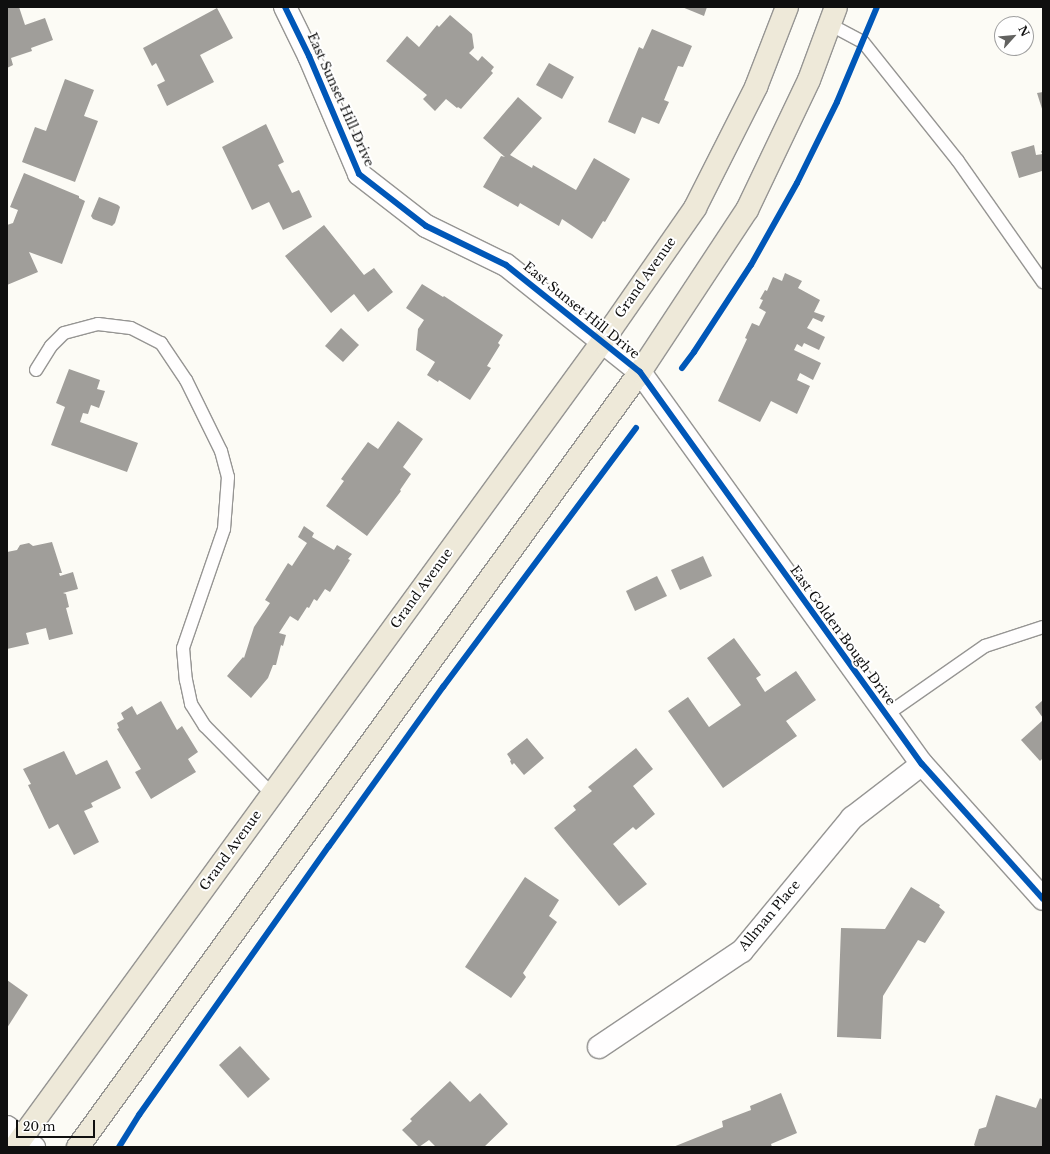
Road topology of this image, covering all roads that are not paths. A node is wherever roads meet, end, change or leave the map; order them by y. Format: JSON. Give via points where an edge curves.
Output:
{"nodes":[{"id":1,"x":286,"y":7,"type":"edge"},
{"id":2,"x":787,"y":7,"type":"edge"},
{"id":3,"x":832,"y":16,"type":"edge"},
{"id":4,"x":1043,"y":282,"type":"edge"},
{"id":5,"x":602,"y":342,"type":"junction"},
{"id":6,"x":36,"y":370,"type":"dead end"},
{"id":7,"x":640,"y":372,"type":"junction"},
{"id":8,"x":1043,"y":627,"type":"edge"},
{"id":9,"x":886,"y":715,"type":"junction"},
{"id":10,"x":922,"y":764,"type":"junction"},
{"id":11,"x":272,"y":794,"type":"junction"},
{"id":12,"x":1043,"y":900,"type":"edge"},
{"id":13,"x":599,"y":1048,"type":"dead end"},
{"id":14,"x":19,"y":1140,"type":"edge"},
{"id":15,"x":78,"y":1147,"type":"edge"}],
"edges":[{"from":1,"to":5,"type":"street","name":"East Sunset Hill Drive","via":[[310,56],[359,174],[426,226],[506,265]]},
{"from":2,"to":5,"type":"main road","name":"Grand Avenue","via":[[756,87],[695,208]]},
{"from":3,"to":4,"type":"lane","via":[[863,42],[958,161]]},
{"from":3,"to":7,"type":"main road","via":[[809,80],[747,210]]},
{"from":5,"to":7,"type":"street","name":"East Sunset Hill Drive"},
{"from":5,"to":11,"type":"main road","name":"Grand Avenue"},
{"from":6,"to":11,"type":"lane","via":[[51,346],[64,333],[98,324],[131,328],[161,343],[186,380],[221,451],[228,478],[224,529],[183,648],[186,680],[191,704],[205,726]]},
{"from":7,"to":9,"type":"street","name":"East Golden Bough Drive"},
{"from":7,"to":15,"type":"main road"},
{"from":8,"to":9,"type":"lane","via":[[984,646]]},
{"from":9,"to":10,"type":"street","name":"East Golden Bough Drive"},
{"from":10,"to":12,"type":"street","name":"East Golden Bough Drive"},
{"from":10,"to":13,"type":"street","name":"Allman Place","via":[[852,818],[742,951]]},
{"from":11,"to":14,"type":"main road","name":"Grand Avenue"}]}
